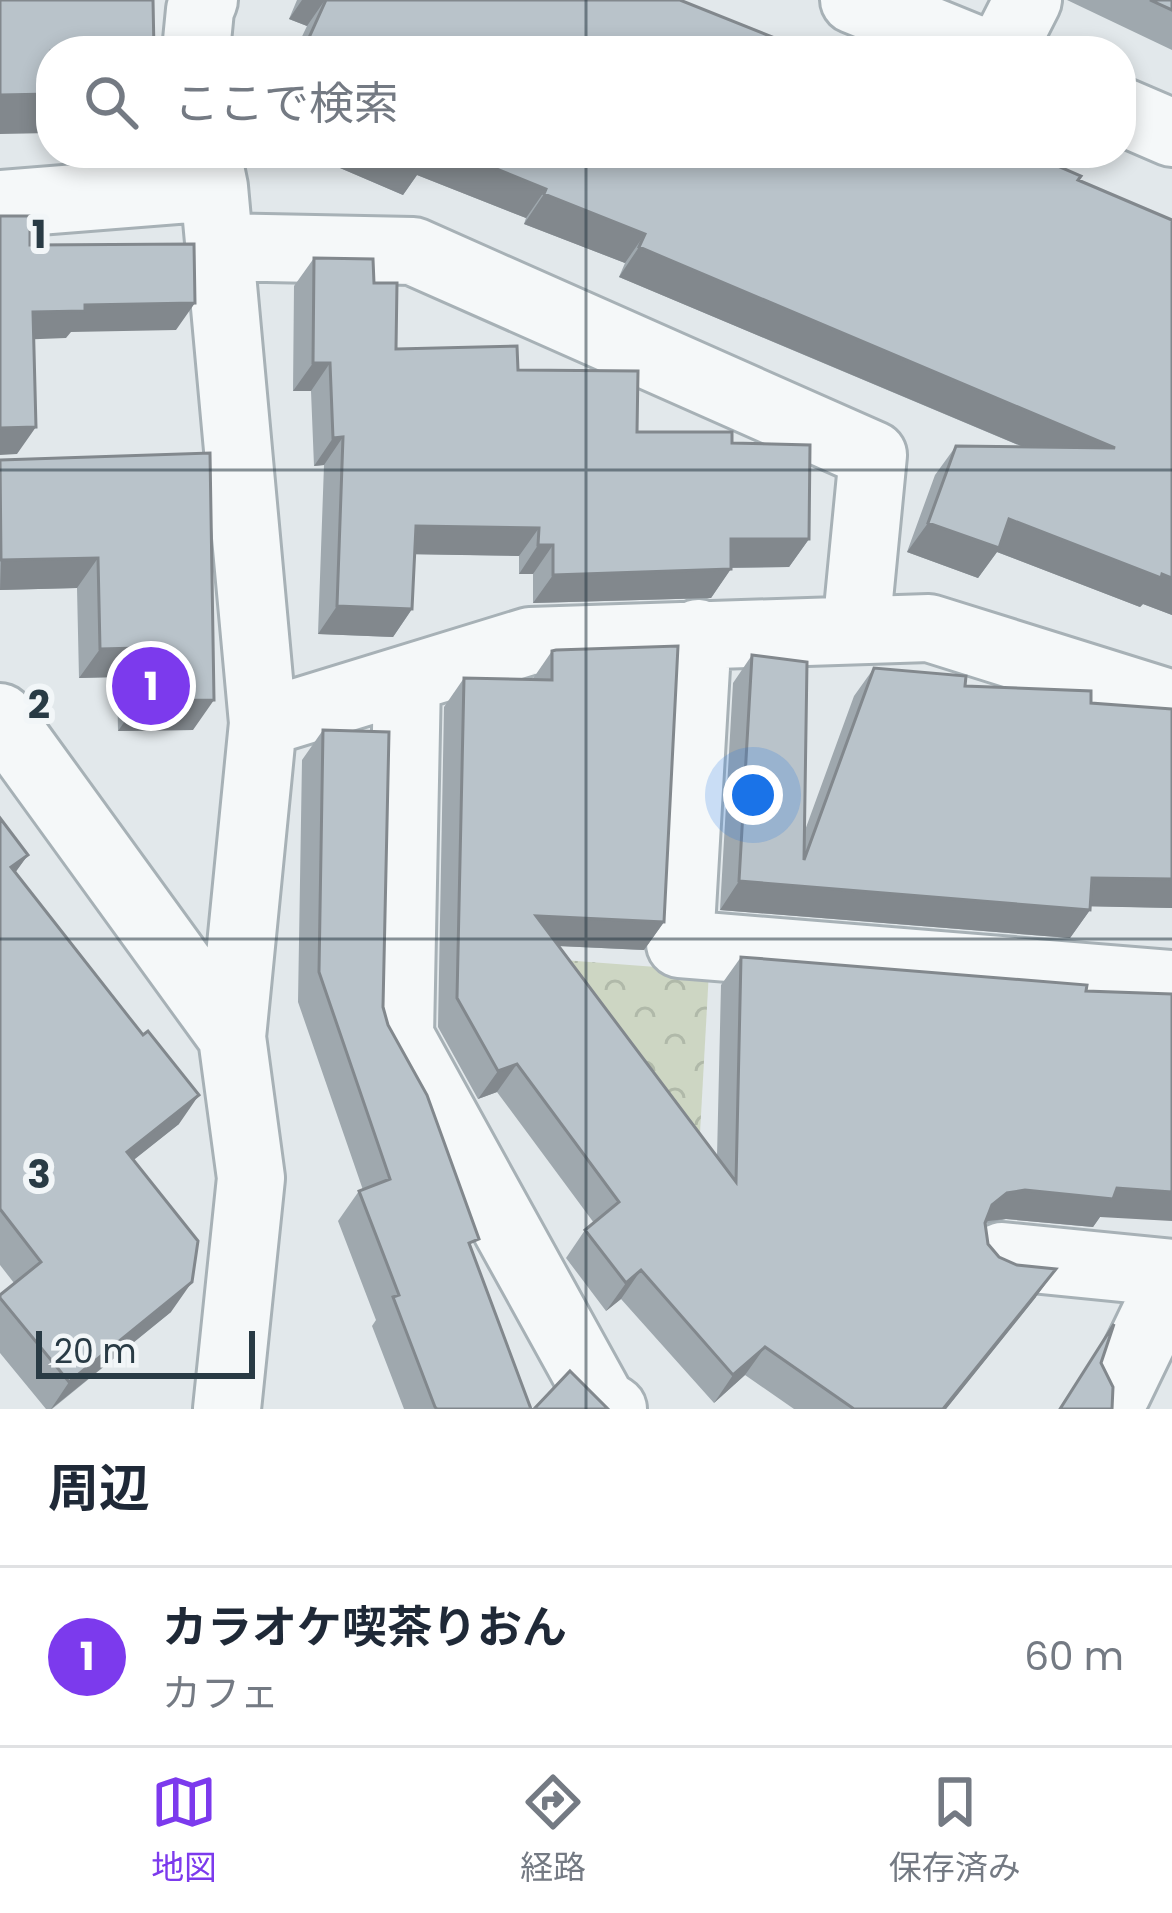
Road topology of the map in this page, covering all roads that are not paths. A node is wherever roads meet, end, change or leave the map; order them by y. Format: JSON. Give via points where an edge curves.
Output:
{"nodes":[{"id":1,"x":205,"y":0,"type":"edge"},
{"id":2,"x":854,"y":0,"type":"edge"},
{"id":3,"x":1028,"y":0,"type":"edge"},
{"id":4,"x":197,"y":36,"type":"edge"},
{"id":5,"x":943,"y":36,"type":"edge"},
{"id":6,"x":1010,"y":36,"type":"edge"},
{"id":7,"x":1136,"y":117,"type":"edge"},
{"id":8,"x":1172,"y":133,"type":"edge"},
{"id":9,"x":214,"y":196,"type":"edge"},
{"id":10,"x":0,"y":204,"type":"edge"},
{"id":11,"x":856,"y":630,"type":"junction"},
{"id":12,"x":698,"y":633,"type":"junction"},
{"id":13,"x":407,"y":679,"type":"junction"},
{"id":14,"x":1172,"y":704,"type":"edge"},
{"id":15,"x":0,"y":717,"type":"edge"},
{"id":16,"x":262,"y":723,"type":"junction"},
{"id":17,"x":1172,"y":984,"type":"edge"},
{"id":18,"x":232,"y":1037,"type":"junction"},
{"id":19,"x":1002,"y":1256,"type":"edge"},
{"id":20,"x":1172,"y":1276,"type":"edge"},
{"id":21,"x":1118,"y":1391,"type":"edge"},
{"id":22,"x":227,"y":1409,"type":"edge"},
{"id":23,"x":613,"y":1409,"type":"edge"}],
"edges":[{"from":1,"to":4,"type":"street"},
{"from":2,"to":5,"type":"street"},
{"from":3,"to":6,"type":"street"},
{"from":7,"to":8,"type":"street"},
{"from":9,"to":10,"type":"street"},
{"from":9,"to":11,"type":"street","via":[[413,251],[873,455]]},
{"from":9,"to":16,"type":"street"},
{"from":11,"to":12,"type":"street"},
{"from":11,"to":14,"type":"street","via":[[928,628]]},
{"from":12,"to":13,"type":"street","via":[[530,641]]},
{"from":12,"to":17,"type":"street","via":[[680,944]]},
{"from":13,"to":16,"type":"street"},
{"from":13,"to":23,"type":"street","via":[[400,1036],[602,1402]]},
{"from":15,"to":18,"type":"street"},
{"from":16,"to":18,"type":"street"},
{"from":18,"to":22,"type":"street","via":[[251,1178]]},
{"from":19,"to":20,"type":"street"},
{"from":20,"to":21,"type":"street"}]}
